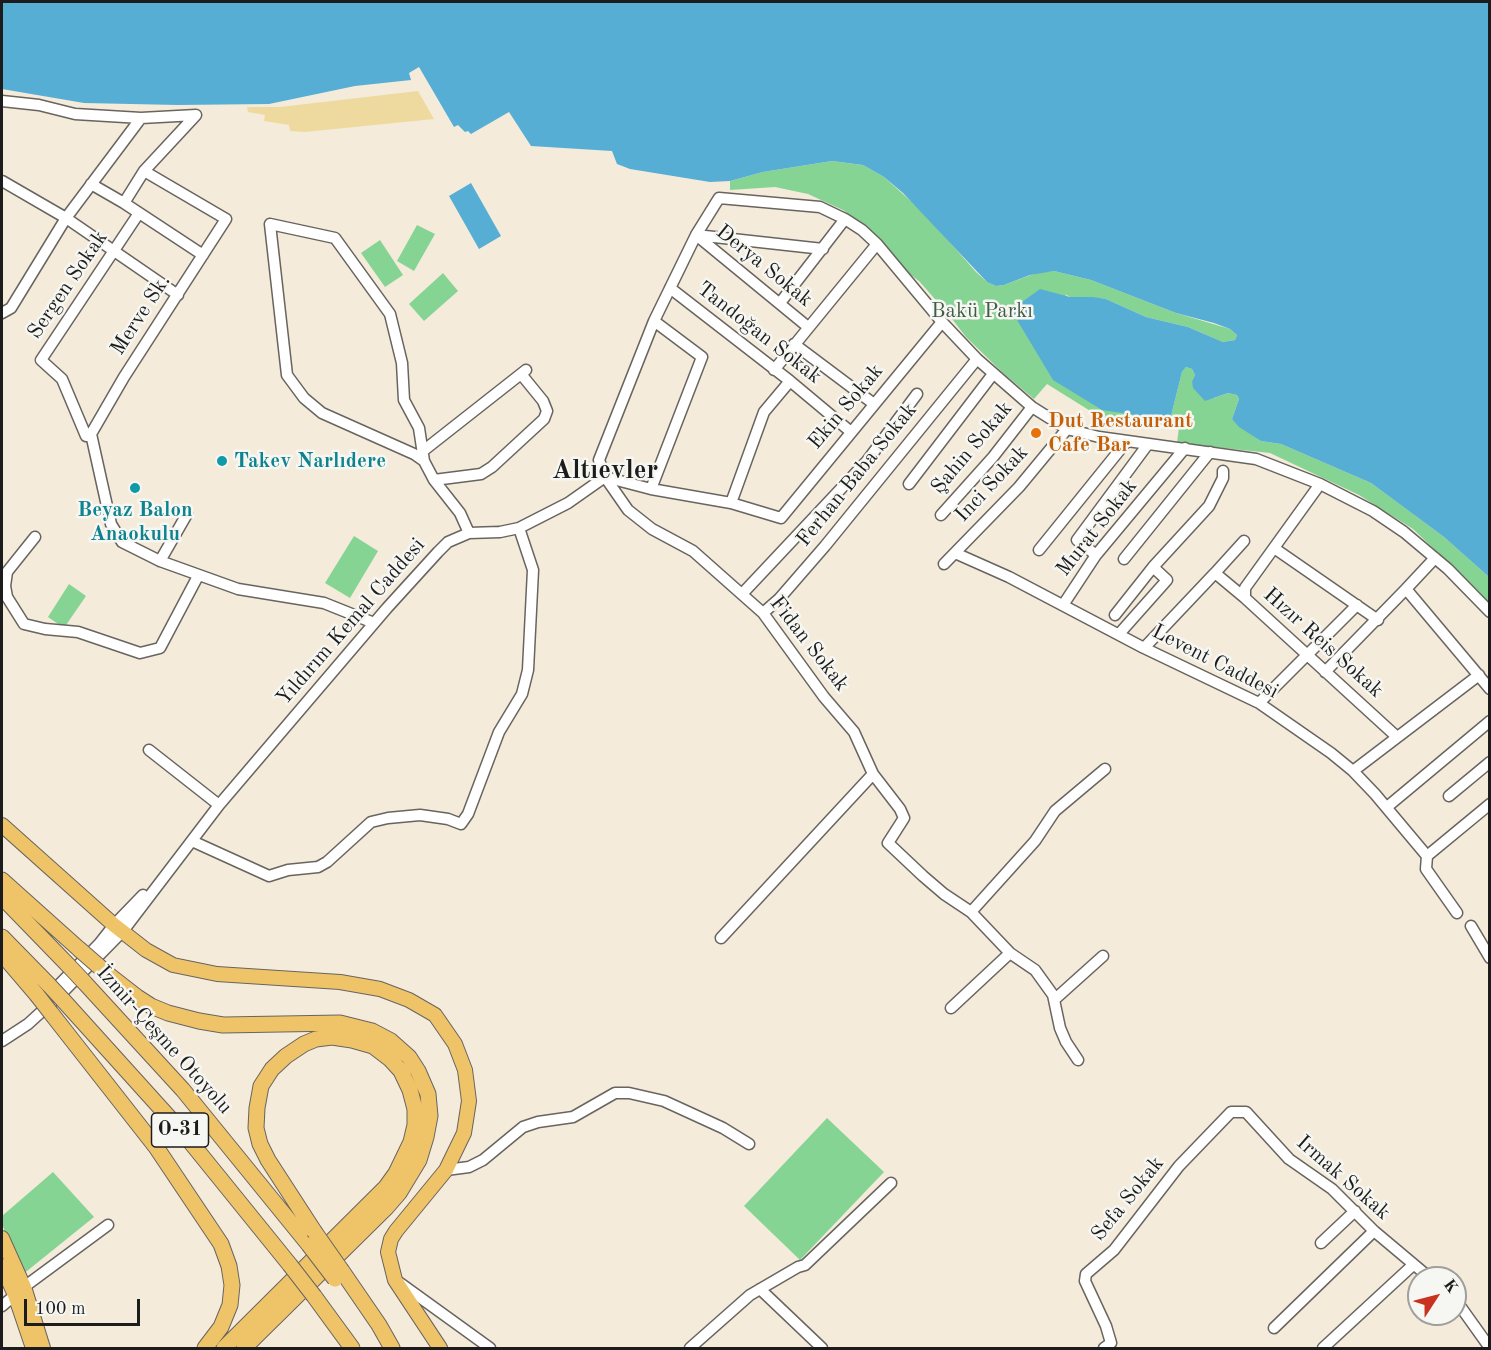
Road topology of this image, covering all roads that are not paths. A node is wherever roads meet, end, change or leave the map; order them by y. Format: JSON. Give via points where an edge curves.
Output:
{"nodes":[{"id":1,"x":2,"y":101,"type":"edge"},
{"id":2,"x":141,"y":118,"type":"junction"},
{"id":3,"x":144,"y":171,"type":"junction"},
{"id":4,"x":5,"y":182,"type":"edge"},
{"id":5,"x":91,"y":184,"type":"junction"},
{"id":6,"x":2,"y":194,"type":"edge"},
{"id":7,"x":124,"y":203,"type":"junction"},
{"id":8,"x":140,"y":213,"type":"junction"},
{"id":9,"x":66,"y":218,"type":"junction"},
{"id":10,"x":845,"y":219,"type":"junction"},
{"id":11,"x":696,"y":235,"type":"junction"},
{"id":12,"x":877,"y":244,"type":"junction"},
{"id":13,"x":823,"y":249,"type":"junction"},
{"id":14,"x":114,"y":252,"type":"junction"},
{"id":15,"x":203,"y":255,"type":"junction"},
{"id":16,"x":670,"y":288,"type":"junction"},
{"id":17,"x":178,"y":295,"type":"junction"},
{"id":18,"x":780,"y":303,"type":"junction"},
{"id":19,"x":2,"y":313,"type":"edge"},
{"id":20,"x":654,"y":321,"type":"junction"},
{"id":21,"x":942,"y":322,"type":"junction"},
{"id":22,"x":808,"y":327,"type":"junction"},
{"id":23,"x":794,"y":344,"type":"junction"},
{"id":24,"x":977,"y":359,"type":"junction"},
{"id":25,"x":774,"y":370,"type":"junction"},
{"id":26,"x":993,"y":374,"type":"junction"},
{"id":27,"x":790,"y":381,"type":"junction"},
{"id":28,"x":917,"y":394,"type":"dead end"},
{"id":29,"x":874,"y":404,"type":"junction"},
{"id":30,"x":1032,"y":407,"type":"junction"},
{"id":31,"x":1067,"y":429,"type":"junction"},
{"id":32,"x":851,"y":432,"type":"junction"},
{"id":33,"x":91,"y":434,"type":"junction"},
{"id":34,"x":1127,"y":441,"type":"junction"},
{"id":35,"x":1148,"y":444,"type":"junction"},
{"id":36,"x":1185,"y":448,"type":"junction"},
{"id":37,"x":1210,"y":452,"type":"junction"},
{"id":38,"x":423,"y":456,"type":"junction"},
{"id":39,"x":1223,"y":471,"type":"dead end"},
{"id":40,"x":605,"y":477,"type":"junction"},
{"id":41,"x":434,"y":480,"type":"junction"},
{"id":42,"x":909,"y":484,"type":"dead end"},
{"id":43,"x":1320,"y":484,"type":"junction"},
{"id":44,"x":651,"y":489,"type":"junction"},
{"id":45,"x":731,"y":503,"type":"junction"},
{"id":46,"x":188,"y":514,"type":"dead end"},
{"id":47,"x":941,"y":515,"type":"dead end"},
{"id":48,"x":519,"y":528,"type":"junction"},
{"id":49,"x":469,"y":532,"type":"junction"},
{"id":50,"x":35,"y":537,"type":"dead end"},
{"id":51,"x":1244,"y":541,"type":"dead end"},
{"id":52,"x":1274,"y":548,"type":"junction"},
{"id":53,"x":1039,"y":550,"type":"dead end"},
{"id":54,"x":955,"y":553,"type":"junction"},
{"id":55,"x":1096,"y":555,"type":"junction"},
{"id":56,"x":1435,"y":558,"type":"junction"},
{"id":57,"x":1124,"y":560,"type":"dead end"},
{"id":58,"x":160,"y":561,"type":"junction"},
{"id":59,"x":944,"y":564,"type":"dead end"},
{"id":60,"x":1153,"y":567,"type":"junction"},
{"id":61,"x":1215,"y":573,"type":"junction"},
{"id":62,"x":198,"y":576,"type":"junction"},
{"id":63,"x":1406,"y":589,"type":"junction"},
{"id":64,"x":742,"y":594,"type":"junction"},
{"id":65,"x":1245,"y":598,"type":"junction"},
{"id":66,"x":1063,"y":605,"type":"junction"},
{"id":67,"x":1357,"y":605,"type":"junction"},
{"id":68,"x":763,"y":612,"type":"junction"},
{"id":69,"x":1490,"y":612,"type":"edge"},
{"id":70,"x":1115,"y":615,"type":"dead end"},
{"id":71,"x":1378,"y":620,"type":"junction"},
{"id":72,"x":375,"y":623,"type":"junction"},
{"id":73,"x":1119,"y":634,"type":"junction"},
{"id":74,"x":1144,"y":648,"type":"junction"},
{"id":75,"x":1307,"y":654,"type":"junction"},
{"id":76,"x":1325,"y":672,"type":"junction"},
{"id":77,"x":1479,"y":675,"type":"junction"},
{"id":78,"x":1490,"y":688,"type":"edge"},
{"id":79,"x":1259,"y":703,"type":"junction"},
{"id":80,"x":1490,"y":721,"type":"edge"},
{"id":81,"x":1397,"y":737,"type":"junction"},
{"id":82,"x":149,"y":750,"type":"dead end"},
{"id":83,"x":1490,"y":762,"type":"edge"},
{"id":84,"x":1105,"y":769,"type":"dead end"},
{"id":85,"x":1353,"y":771,"type":"junction"},
{"id":86,"x":873,"y":774,"type":"junction"},
{"id":87,"x":1449,"y":796,"type":"dead end"},
{"id":88,"x":1490,"y":804,"type":"edge"},
{"id":89,"x":219,"y":805,"type":"junction"},
{"id":90,"x":1387,"y":807,"type":"junction"},
{"id":91,"x":2,"y":825,"type":"edge"},
{"id":92,"x":192,"y":841,"type":"junction"},
{"id":93,"x":1427,"y":856,"type":"junction"},
{"id":94,"x":2,"y":880,"type":"edge"},
{"id":95,"x":2,"y":897,"type":"edge"},
{"id":96,"x":971,"y":912,"type":"junction"},
{"id":97,"x":1457,"y":913,"type":"dead end"},
{"id":98,"x":1471,"y":926,"type":"dead end"},
{"id":99,"x":118,"y":928,"type":"junction"},
{"id":100,"x":2,"y":937,"type":"edge"},
{"id":101,"x":721,"y":938,"type":"dead end"},
{"id":102,"x":1010,"y":953,"type":"junction"},
{"id":103,"x":2,"y":954,"type":"edge"},
{"id":104,"x":1103,"y":956,"type":"dead end"},
{"id":105,"x":1490,"y":958,"type":"edge"},
{"id":106,"x":43,"y":990,"type":"junction"},
{"id":107,"x":1054,"y":1000,"type":"junction"},
{"id":108,"x":951,"y":1008,"type":"dead end"},
{"id":109,"x":2,"y":1040,"type":"edge"},
{"id":110,"x":1078,"y":1060,"type":"dead end"},
{"id":111,"x":1231,"y":1112,"type":"joint"},
{"id":112,"x":749,"y":1144,"type":"dead end"},
{"id":113,"x":446,"y":1170,"type":"junction"},
{"id":114,"x":891,"y":1183,"type":"dead end"},
{"id":115,"x":1356,"y":1210,"type":"junction"},
{"id":116,"x":108,"y":1225,"type":"dead end"},
{"id":117,"x":1374,"y":1231,"type":"junction"},
{"id":118,"x":2,"y":1238,"type":"edge"},
{"id":119,"x":312,"y":1238,"type":"junction"},
{"id":120,"x":1321,"y":1243,"type":"dead end"},
{"id":121,"x":1413,"y":1265,"type":"joint"},
{"id":122,"x":2,"y":1266,"type":"edge"},
{"id":123,"x":338,"y":1275,"type":"junction"},
{"id":124,"x":395,"y":1280,"type":"junction"},
{"id":125,"x":760,"y":1290,"type":"junction"},
{"id":126,"x":20,"y":1291,"type":"junction"},
{"id":127,"x":2,"y":1306,"type":"edge"},
{"id":128,"x":1467,"y":1316,"type":"edge"},
{"id":129,"x":1274,"y":1328,"type":"dead end"},
{"id":130,"x":1110,"y":1347,"type":"edge"},
{"id":131,"x":33,"y":1348,"type":"edge"},
{"id":132,"x":43,"y":1348,"type":"edge"},
{"id":133,"x":205,"y":1348,"type":"edge"},
{"id":134,"x":224,"y":1348,"type":"edge"},
{"id":135,"x":244,"y":1348,"type":"edge"},
{"id":136,"x":352,"y":1348,"type":"edge"},
{"id":137,"x":387,"y":1348,"type":"edge"},
{"id":138,"x":392,"y":1348,"type":"edge"},
{"id":139,"x":440,"y":1348,"type":"edge"},
{"id":140,"x":489,"y":1348,"type":"edge"},
{"id":141,"x":690,"y":1348,"type":"edge"},
{"id":142,"x":822,"y":1348,"type":"edge"},
{"id":143,"x":1323,"y":1348,"type":"edge"},
{"id":144,"x":1490,"y":1348,"type":"edge"}],
"edges":[{"from":1,"to":2,"type":"street","via":[[75,114]]},
{"from":2,"to":3,"type":"street","via":[[196,115]]},
{"from":2,"to":5,"type":"street"},
{"from":3,"to":7,"type":"street"},
{"from":3,"to":15,"type":"street","name":"Merve Sk.","via":[[226,219]]},
{"from":4,"to":6,"type":"street"},
{"from":4,"to":9,"type":"street"},
{"from":5,"to":7,"type":"street"},
{"from":5,"to":9,"type":"street"},
{"from":7,"to":8,"type":"street"},
{"from":8,"to":14,"type":"street","name":"Sergen Sokak"},
{"from":8,"to":15,"type":"street"},
{"from":9,"to":14,"type":"street"},
{"from":9,"to":19,"type":"street","via":[[11,308]]},
{"from":10,"to":11,"type":"street","via":[[820,207],[719,198]]},
{"from":10,"to":12,"type":"street"},
{"from":10,"to":13,"type":"street"},
{"from":11,"to":13,"type":"street"},
{"from":11,"to":16,"type":"street"},
{"from":11,"to":18,"type":"street","name":"Derya Sokak"},
{"from":12,"to":21,"type":"street"},
{"from":12,"to":22,"type":"street"},
{"from":13,"to":18,"type":"street"},
{"from":14,"to":17,"type":"street"},
{"from":14,"to":33,"type":"street","name":"Sergen Sokak","via":[[41,360],[62,379],[86,436]]},
{"from":15,"to":17,"type":"street","name":"Merve Sk."},
{"from":16,"to":20,"type":"street"},
{"from":16,"to":25,"type":"street","name":"Tandoğan Sokak"},
{"from":17,"to":33,"type":"street","name":"Merve Sk."},
{"from":18,"to":22,"type":"street","name":"Derya Sokak"},
{"from":20,"to":40,"type":"street","via":[[599,460]]},
{"from":20,"to":44,"type":"street","via":[[702,357]]},
{"from":21,"to":24,"type":"street"},
{"from":21,"to":29,"type":"street","name":"Ekin Sokak"},
{"from":22,"to":23,"type":"street"},
{"from":23,"to":25,"type":"street"},
{"from":23,"to":29,"type":"street"},
{"from":24,"to":26,"type":"street"},
{"from":24,"to":68,"type":"street","name":"Ferhan Baba Sokak","via":[[825,546]]},
{"from":25,"to":27,"type":"street","name":"Tandoğan Sokak"},
{"from":26,"to":30,"type":"street"},
{"from":26,"to":42,"type":"street"},
{"from":27,"to":32,"type":"street","name":"Tandoğan Sokak"},
{"from":27,"to":45,"type":"street","via":[[764,412]]},
{"from":28,"to":64,"type":"street","via":[[867,461]]},
{"from":29,"to":32,"type":"street","name":"Ekin Sokak"},
{"from":30,"to":31,"type":"street"},
{"from":30,"to":47,"type":"street","name":"Şahin Sokak"},
{"from":31,"to":34,"type":"street"},
{"from":31,"to":54,"type":"street","name":"Inci Sokak","via":[[1019,487]]},
{"from":32,"to":45,"type":"street","name":"Ekin Sokak","via":[[780,518]]},
{"from":33,"to":58,"type":"street","via":[[111,524],[122,542]]},
{"from":34,"to":35,"type":"street"},
{"from":34,"to":53,"type":"street"},
{"from":35,"to":36,"type":"street"},
{"from":35,"to":55,"type":"street","via":[[1077,540]]},
{"from":36,"to":37,"type":"street"},
{"from":36,"to":55,"type":"street","name":"Murat Sokak"},
{"from":37,"to":43,"type":"street","via":[[1256,459]]},
{"from":37,"to":57,"type":"street"},
{"from":38,"to":38,"type":"street","via":[[419,428],[404,400],[402,363],[390,314],[335,238],[270,224],[287,375],[303,398],[322,413]]},
{"from":38,"to":41,"type":"street"},
{"from":38,"to":41,"type":"street","via":[[524,371],[543,401],[547,411],[544,419],[481,474]]},
{"from":39,"to":60,"type":"street","via":[[1209,506]]},
{"from":40,"to":44,"type":"street"},
{"from":40,"to":48,"type":"street","name":"Yıldırım Kemal Caddesi","via":[[568,503]]},
{"from":40,"to":64,"type":"street","name":"Fidan Sokak","via":[[628,510],[652,529],[693,551]]},
{"from":41,"to":49,"type":"street","via":[[460,513]]},
{"from":43,"to":52,"type":"street","name":"Hızır Reis Sokak"},
{"from":43,"to":56,"type":"street","via":[[1379,515]]},
{"from":44,"to":45,"type":"street"},
{"from":46,"to":58,"type":"street"},
{"from":48,"to":49,"type":"street","name":"Yıldırım Kemal Caddesi"},
{"from":48,"to":92,"type":"street","via":[[533,570],[528,670],[522,694],[499,732],[468,814],[460,824],[420,815],[371,822],[318,867],[269,876]]},
{"from":49,"to":72,"type":"street","name":"Yıldırım Kemal Caddesi","via":[[448,542]]},
{"from":50,"to":62,"type":"street","via":[[8,572],[5,586],[7,597],[24,624],[78,632],[140,653],[160,648]]},
{"from":51,"to":61,"type":"street"},
{"from":52,"to":65,"type":"street","name":"Hızır Reis Sokak","via":[[1245,588]]},
{"from":52,"to":67,"type":"street"},
{"from":54,"to":59,"type":"street","name":"Inci Sokak"},
{"from":54,"to":66,"type":"street","name":"Levent Caddesi"},
{"from":55,"to":66,"type":"street","name":"Murat Sokak"},
{"from":56,"to":63,"type":"street"},
{"from":56,"to":69,"type":"street"},
{"from":58,"to":62,"type":"street"},
{"from":60,"to":70,"type":"street"},
{"from":60,"to":73,"type":"street","via":[[1167,580]]},
{"from":61,"to":65,"type":"street"},
{"from":61,"to":74,"type":"street"},
{"from":62,"to":72,"type":"street","via":[[238,589],[324,603]]},
{"from":63,"to":71,"type":"street"},
{"from":63,"to":77,"type":"street"},
{"from":64,"to":68,"type":"street","name":"Fidan Sokak"},
{"from":65,"to":75,"type":"street","name":"Hızır Reis Sokak"},
{"from":66,"to":73,"type":"street","name":"Levent Caddesi"},
{"from":67,"to":71,"type":"street"},
{"from":67,"to":75,"type":"street"},
{"from":68,"to":86,"type":"street","name":"Fidan Sokak","via":[[818,690],[854,732]]},
{"from":71,"to":76,"type":"street"},
{"from":72,"to":89,"type":"street","name":"Yıldırım Kemal Caddesi"},
{"from":73,"to":74,"type":"street","name":"Levent Caddesi"},
{"from":74,"to":79,"type":"street","name":"Levent Caddesi"},
{"from":75,"to":76,"type":"street","name":"Hızır Reis Sokak"},
{"from":75,"to":79,"type":"street"},
{"from":76,"to":81,"type":"street","name":"Hızır Reis Sokak"},
{"from":77,"to":78,"type":"street"},
{"from":77,"to":81,"type":"street"},
{"from":79,"to":85,"type":"street","name":"Levent Caddesi"},
{"from":80,"to":90,"type":"street"},
{"from":81,"to":85,"type":"street"},
{"from":82,"to":89,"type":"street"},
{"from":83,"to":87,"type":"street"},
{"from":84,"to":96,"type":"street","via":[[1055,811],[1035,841]]},
{"from":85,"to":90,"type":"street","name":"Levent Caddesi"},
{"from":86,"to":96,"type":"street","name":"Fidan Sokak","via":[[904,818],[888,843],[930,882]]},
{"from":86,"to":101,"type":"street"},
{"from":88,"to":93,"type":"street"},
{"from":89,"to":92,"type":"street","name":"Yıldırım Kemal Caddesi"},
{"from":90,"to":93,"type":"street","name":"Levent Caddesi"},
{"from":91,"to":99,"type":"main road"},
{"from":92,"to":99,"type":"street","name":"Yıldırım Kemal Caddesi"},
{"from":93,"to":97,"type":"street","name":"Levent Caddesi","via":[[1426,869]]},
{"from":94,"to":135,"type":"highway","bridge":true,"via":[[110,976],[151,1006],[223,1025],[340,1023],[372,1030],[409,1057],[418,1071],[428,1094],[430,1116],[419,1160],[399,1193]]},
{"from":95,"to":119,"type":"highway","name":"İzmir-Çeşme Otoyolu","number":"O-31","bridge":true,"via":[[183,1090]]},
{"from":96,"to":102,"type":"street"},
{"from":98,"to":105,"type":"street"},
{"from":99,"to":109,"type":"street","name":"Yıldırım Kemal Caddesi","via":[[96,960],[28,1024]]},
{"from":99,"to":113,"type":"main road","via":[[161,959],[186,969],[380,989],[435,1016],[455,1044],[465,1070],[469,1101],[464,1133]]},
{"from":100,"to":106,"type":"highway","number":"O-31"},
{"from":102,"to":107,"type":"street","via":[[1035,970]]},
{"from":102,"to":108,"type":"street"},
{"from":103,"to":106,"type":"highway"},
{"from":104,"to":107,"type":"street"},
{"from":106,"to":133,"type":"highway","bridge":true,"via":[[51,1013],[156,1147],[221,1244],[232,1285],[230,1305],[221,1327]]},
{"from":106,"to":136,"type":"highway","number":"O-31","bridge":true,"via":[[63,1000],[184,1134]]},
{"from":107,"to":110,"type":"street","via":[[1060,1028]]},
{"from":111,"to":115,"type":"street","name":"Irmak Sokak","via":[[1246,1112],[1289,1159]]},
{"from":111,"to":130,"type":"street","name":"Sefa Sokak","via":[[1179,1166],[1114,1250],[1086,1274],[1085,1281],[1106,1326]]},
{"from":112,"to":113,"type":"street","via":[[664,1101],[615,1094],[573,1116],[523,1127],[483,1160],[469,1167]]},
{"from":113,"to":124,"type":"main road","via":[[391,1239],[388,1252]]},
{"from":114,"to":125,"type":"street","via":[[805,1265]]},
{"from":115,"to":117,"type":"street","name":"Irmak Sokak"},
{"from":115,"to":120,"type":"street"},
{"from":116,"to":126,"type":"street"},
{"from":117,"to":121,"type":"street","name":"Irmak Sokak"},
{"from":117,"to":129,"type":"street"},
{"from":118,"to":126,"type":"main road"},
{"from":119,"to":123,"type":"highway","number":"O-31","bridge":true},
{"from":119,"to":134,"type":"highway","via":[[264,1152],[256,1128],[257,1108],[261,1086],[272,1069],[304,1044],[333,1037],[373,1046],[401,1071],[415,1109],[411,1142],[387,1187]]},
{"from":121,"to":143,"type":"street"},
{"from":122,"to":126,"type":"main road"},
{"from":123,"to":137,"type":"highway","number":"O-31"},
{"from":123,"to":138,"type":"highway","via":[[379,1325]]},
{"from":124,"to":139,"type":"main road"},
{"from":124,"to":140,"type":"street"},
{"from":125,"to":141,"type":"street"},
{"from":125,"to":142,"type":"street"},
{"from":126,"to":127,"type":"street"},
{"from":126,"to":131,"type":"main road"},
{"from":126,"to":132,"type":"main road"},
{"from":128,"to":144,"type":"street"}]}
